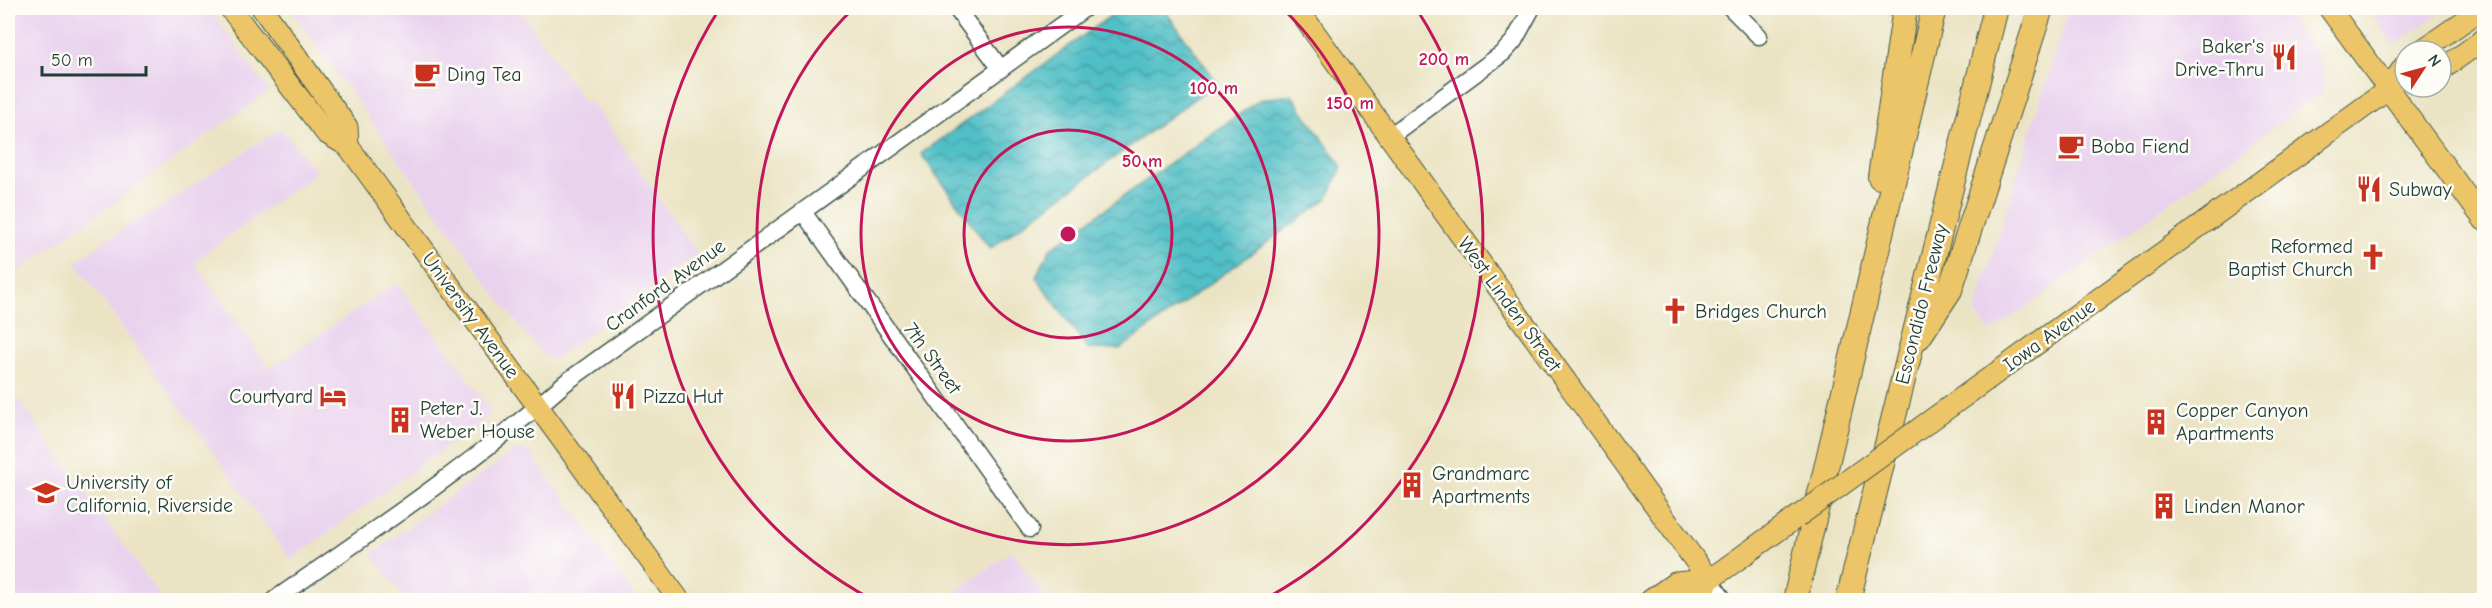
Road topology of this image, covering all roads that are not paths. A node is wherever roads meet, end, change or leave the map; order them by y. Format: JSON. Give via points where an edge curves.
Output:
{"nodes":[{"id":1,"x":262,"y":8,"type":"edge"},
{"id":2,"x":957,"y":8,"type":"edge"},
{"id":3,"x":1085,"y":8,"type":"edge"},
{"id":4,"x":1297,"y":8,"type":"edge"},
{"id":5,"x":1533,"y":8,"type":"edge"},
{"id":6,"x":1731,"y":8,"type":"edge"},
{"id":7,"x":1905,"y":8,"type":"edge"},
{"id":8,"x":1934,"y":8,"type":"edge"},
{"id":9,"x":1995,"y":8,"type":"edge"},
{"id":10,"x":2041,"y":8,"type":"edge"},
{"id":11,"x":2329,"y":8,"type":"edge"},
{"id":12,"x":2483,"y":8,"type":"edge"},
{"id":13,"x":234,"y":12,"type":"edge"},
{"id":14,"x":1759,"y":36,"type":"dead end"},
{"id":15,"x":2438,"y":39,"type":"edge"},
{"id":16,"x":2484,"y":39,"type":"edge"},
{"id":17,"x":2453,"y":61,"type":"edge"},
{"id":18,"x":1001,"y":69,"type":"junction"},
{"id":19,"x":2393,"y":83,"type":"edge"},
{"id":20,"x":321,"y":89,"type":"junction"},
{"id":21,"x":2393,"y":91,"type":"edge"},
{"id":22,"x":2404,"y":99,"type":"edge"},
{"id":23,"x":1390,"y":136,"type":"junction"},
{"id":24,"x":348,"y":146,"type":"junction"},
{"id":25,"x":802,"y":212,"type":"junction"},
{"id":26,"x":2484,"y":220,"type":"edge"},
{"id":27,"x":1857,"y":336,"type":"junction"},
{"id":28,"x":1909,"y":355,"type":"junction"},
{"id":29,"x":538,"y":406,"type":"junction"},
{"id":30,"x":1030,"y":529,"type":"dead end"},
{"id":31,"x":1709,"y":580,"type":"junction"},
{"id":32,"x":281,"y":598,"type":"edge"},
{"id":33,"x":679,"y":600,"type":"edge"},
{"id":34,"x":1651,"y":600,"type":"edge"},
{"id":35,"x":1698,"y":600,"type":"edge"},
{"id":36,"x":1724,"y":600,"type":"edge"},
{"id":37,"x":1795,"y":600,"type":"edge"},
{"id":38,"x":1848,"y":600,"type":"edge"}],
"edges":[{"from":1,"to":20,"type":"main road","name":"University Avenue"},
{"from":2,"to":18,"type":"street"},
{"from":3,"to":18,"type":"street","name":"Cranford Avenue"},
{"from":4,"to":23,"type":"main road","name":"West Linden Street"},
{"from":5,"to":23,"type":"street","via":[[1503,53]]},
{"from":6,"to":14,"type":"street"},
{"from":7,"to":27,"type":"highway"},
{"from":8,"to":27,"type":"highway"},
{"from":9,"to":28,"type":"highway","name":"Escondido Freeway"},
{"from":10,"to":28,"type":"highway","via":[[1950,290]]},
{"from":11,"to":19,"type":"main road"},
{"from":12,"to":15,"type":"main road"},
{"from":13,"to":20,"type":"main road","via":[[248,11],[256,17],[298,72]]},
{"from":13,"to":24,"type":"main road","name":"University Avenue","via":[[326,133]]},
{"from":16,"to":17,"type":"main road"},
{"from":18,"to":25,"type":"street","name":"Cranford Avenue"},
{"from":20,"to":24,"type":"main road","name":"University Avenue","via":[[348,127]]},
{"from":21,"to":31,"type":"main road","name":"Iowa Avenue","bridge":true},
{"from":22,"to":26,"type":"main road"},
{"from":23,"to":31,"type":"main road","name":"West Linden Street"},
{"from":24,"to":29,"type":"main road","name":"University Avenue"},
{"from":25,"to":29,"type":"street","name":"Cranford Avenue"},
{"from":25,"to":30,"type":"street","name":"7th Street"},
{"from":27,"to":37,"type":"highway"},
{"from":28,"to":38,"type":"highway","name":"Escondido Freeway"},
{"from":29,"to":32,"type":"street","name":"Cranford Avenue"},
{"from":29,"to":33,"type":"main road","name":"University Avenue"},
{"from":31,"to":34,"type":"main road","name":"Iowa Avenue","via":[[1675,583]]},
{"from":31,"to":35,"type":"main road","name":"Iowa Avenue"},
{"from":31,"to":36,"type":"street","name":"West Linden Street"}]}
